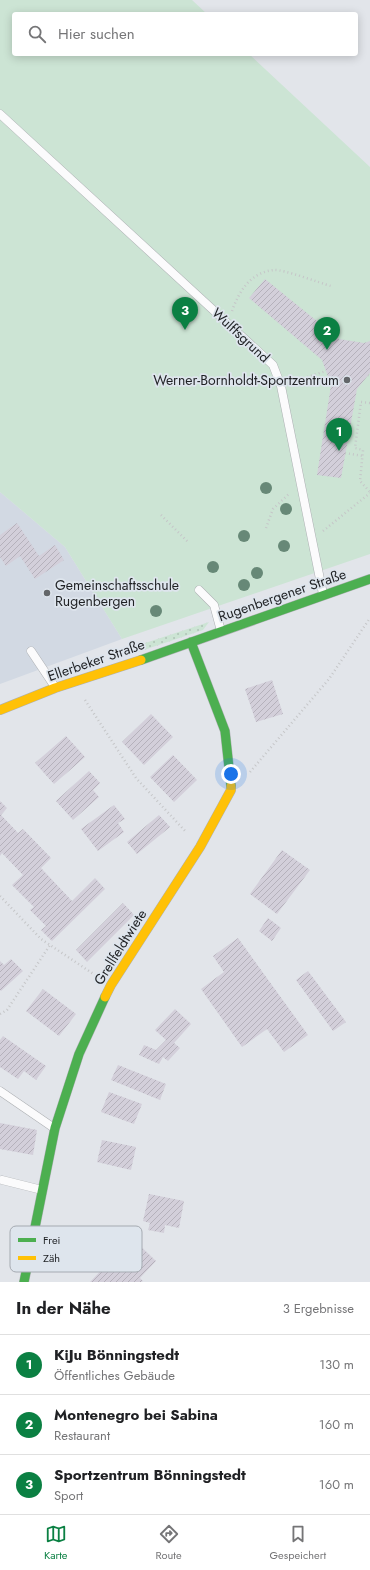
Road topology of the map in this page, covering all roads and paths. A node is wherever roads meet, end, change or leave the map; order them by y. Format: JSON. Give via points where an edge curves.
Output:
{"nodes":[{"id":1,"x":0,"y":114,"type":"edge"},
{"id":2,"x":330,"y":286,"type":"dead end"},
{"id":3,"x":230,"y":325,"type":"junction"},
{"id":4,"x":326,"y":371,"type":"dead end"},
{"id":5,"x":281,"y":386,"type":"junction"},
{"id":6,"x":370,"y":403,"type":"edge"},
{"id":7,"x":345,"y":453,"type":"dead end"},
{"id":8,"x":363,"y":456,"type":"junction"},
{"id":9,"x":300,"y":484,"type":"junction"},
{"id":10,"x":370,"y":493,"type":"edge"},
{"id":11,"x":161,"y":515,"type":"dead end"},
{"id":12,"x":266,"y":528,"type":"dead end"},
{"id":13,"x":312,"y":540,"type":"junction"},
{"id":14,"x":189,"y":543,"type":"dead end"},
{"id":15,"x":370,"y":579,"type":"edge"},
{"id":16,"x":199,"y":590,"type":"dead end"},
{"id":17,"x":323,"y":595,"type":"junction"},
{"id":18,"x":370,"y":618,"type":"edge"},
{"id":19,"x":221,"y":631,"type":"junction"},
{"id":20,"x":203,"y":638,"type":"joint"},
{"id":21,"x":191,"y":642,"type":"junction"},
{"id":22,"x":31,"y":651,"type":"dead end"},
{"id":23,"x":55,"y":688,"type":"junction"},
{"id":24,"x":82,"y":694,"type":"dead end"},
{"id":25,"x":0,"y":710,"type":"edge"},
{"id":26,"x":246,"y":777,"type":"dead end"},
{"id":27,"x":200,"y":847,"type":"junction"},
{"id":28,"x":0,"y":896,"type":"edge"},
{"id":29,"x":50,"y":945,"type":"junction"},
{"id":30,"x":111,"y":985,"type":"junction"},
{"id":31,"x":0,"y":1014,"type":"edge"},
{"id":32,"x":0,"y":1091,"type":"edge"},
{"id":33,"x":55,"y":1128,"type":"junction"},
{"id":34,"x":2,"y":1180,"type":"dead end"},
{"id":35,"x":42,"y":1190,"type":"junction"},
{"id":36,"x":35,"y":1226,"type":"edge"},
{"id":37,"x":26,"y":1272,"type":"edge"},
{"id":38,"x":24,"y":1282,"type":"edge"}],
"edges":[{"from":1,"to":3,"type":"lane","name":"Wulffsgrund"},
{"from":2,"to":3,"type":"path","via":[[275,270],[256,275],[243,287],[232,310]]},
{"from":3,"to":5,"type":"lane","name":"Wulffsgrund","via":[[273,365]]},
{"from":4,"to":5,"type":"path"},
{"from":5,"to":9,"type":"lane","name":"Wulffsgrund"},
{"from":6,"to":8,"type":"path","via":[[361,402],[355,448],[363,450]]},
{"from":7,"to":8,"type":"path"},
{"from":8,"to":10,"type":"path","via":[[360,481]]},
{"from":9,"to":12,"type":"path","via":[[273,509]]},
{"from":9,"to":13,"type":"lane","name":"Wulffsgrund"},
{"from":10,"to":13,"type":"path"},
{"from":11,"to":14,"type":"path"},
{"from":13,"to":17,"type":"lane","name":"Wulffsgrund"},
{"from":15,"to":17,"type":"street","name":"Rugenbergener Straße"},
{"from":16,"to":19,"type":"lane","via":[[214,605]]},
{"from":17,"to":19,"type":"street","name":"Rugenbergener Straße"},
{"from":18,"to":26,"type":"path","via":[[329,679]]},
{"from":19,"to":20,"type":"street","name":"Rugenbergener Straße"},
{"from":20,"to":21,"type":"street","name":"Ellerbeker Straße"},
{"from":21,"to":23,"type":"street","name":"Ellerbeker Straße"},
{"from":21,"to":27,"type":"street","name":"Grellfeldtwiete","via":[[225,731],[231,790]]},
{"from":22,"to":23,"type":"lane"},
{"from":23,"to":25,"type":"street","name":"Ellerbeker Straße"},
{"from":24,"to":27,"type":"path","via":[[136,778]]},
{"from":27,"to":30,"type":"street","name":"Grellfeldtwiete"},
{"from":28,"to":29,"type":"path","via":[[41,939]]},
{"from":29,"to":30,"type":"path"},
{"from":29,"to":31,"type":"path","via":[[7,1010]]},
{"from":30,"to":33,"type":"street","name":"Grellfeldtwiete","via":[[79,1054]]},
{"from":32,"to":33,"type":"lane"},
{"from":33,"to":35,"type":"street","name":"Grellfeldtwiete"},
{"from":34,"to":35,"type":"lane"},
{"from":35,"to":36,"type":"street","name":"Grellfeldtwiete"},
{"from":37,"to":38,"type":"street","name":"Grellfeldtwiete"}]}
